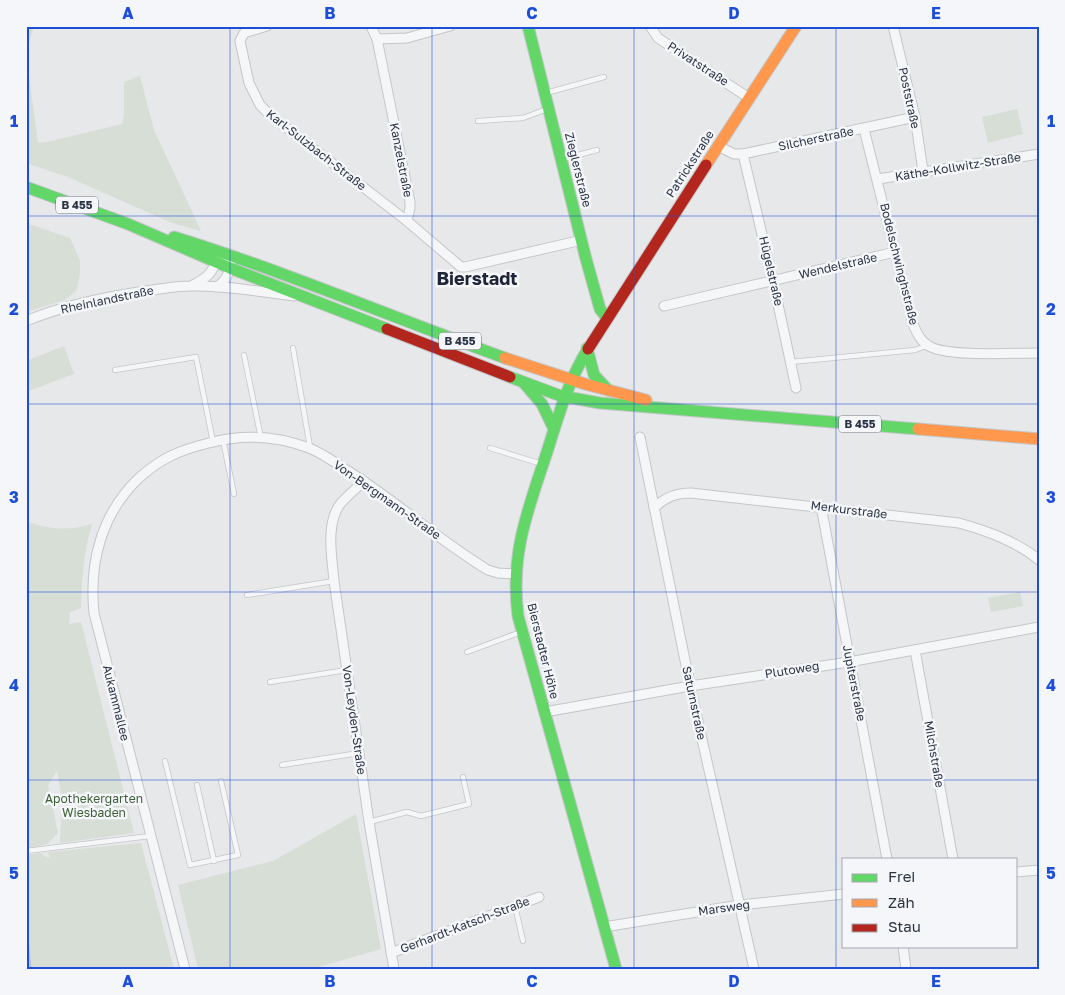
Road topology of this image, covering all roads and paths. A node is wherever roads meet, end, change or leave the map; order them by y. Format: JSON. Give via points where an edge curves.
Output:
{"nodes":[{"id":1,"x":267,"y":26,"type":"edge"},
{"id":2,"x":371,"y":26,"type":"edge"},
{"id":3,"x":450,"y":26,"type":"edge"},
{"id":4,"x":528,"y":26,"type":"edge"},
{"id":5,"x":650,"y":26,"type":"edge"},
{"id":6,"x":796,"y":26,"type":"edge"},
{"id":7,"x":893,"y":26,"type":"edge"},
{"id":8,"x":377,"y":39,"type":"junction"},
{"id":9,"x":604,"y":77,"type":"dead end"},
{"id":10,"x":545,"y":93,"type":"junction"},
{"id":11,"x":750,"y":98,"type":"junction"},
{"id":12,"x":549,"y":108,"type":"junction"},
{"id":13,"x":915,"y":116,"type":"junction"},
{"id":14,"x":478,"y":121,"type":"dead end"},
{"id":15,"x":864,"y":129,"type":"junction"},
{"id":16,"x":718,"y":146,"type":"junction"},
{"id":17,"x":597,"y":150,"type":"dead end"},
{"id":18,"x":743,"y":154,"type":"junction"},
{"id":19,"x":1039,"y":154,"type":"edge"},
{"id":20,"x":561,"y":160,"type":"junction"},
{"id":21,"x":923,"y":171,"type":"junction"},
{"id":22,"x":878,"y":179,"type":"junction"},
{"id":23,"x":26,"y":187,"type":"edge"},
{"id":24,"x":407,"y":221,"type":"junction"},
{"id":25,"x":128,"y":224,"type":"junction"},
{"id":26,"x":582,"y":240,"type":"junction"},
{"id":27,"x":895,"y":252,"type":"junction"},
{"id":28,"x":230,"y":254,"type":"junction"},
{"id":29,"x":215,"y":262,"type":"junction"},
{"id":30,"x":230,"y":268,"type":"junction"},
{"id":31,"x":773,"y":281,"type":"junction"},
{"id":32,"x":190,"y":286,"type":"junction"},
{"id":33,"x":216,"y":287,"type":"junction"},
{"id":34,"x":310,"y":298,"type":"junction"},
{"id":35,"x":664,"y":306,"type":"dead end"},
{"id":36,"x":606,"y":318,"type":"junction"},
{"id":37,"x":26,"y":321,"type":"edge"},
{"id":38,"x":928,"y":345,"type":"junction"},
{"id":39,"x":293,"y":348,"type":"dead end"},
{"id":40,"x":587,"y":348,"type":"junction"},
{"id":41,"x":1039,"y":353,"type":"edge"},
{"id":42,"x":244,"y":355,"type":"dead end"},
{"id":43,"x":791,"y":362,"type":"junction"},
{"id":44,"x":115,"y":370,"type":"dead end"},
{"id":45,"x":571,"y":380,"type":"junction"},
{"id":46,"x":524,"y":382,"type":"junction"},
{"id":47,"x":796,"y":388,"type":"dead end"},
{"id":48,"x":610,"y":392,"type":"junction"},
{"id":49,"x":564,"y":397,"type":"junction"},
{"id":50,"x":680,"y":408,"type":"junction"},
{"id":51,"x":554,"y":429,"type":"junction"},
{"id":52,"x":640,"y":437,"type":"dead end"},
{"id":53,"x":261,"y":438,"type":"junction"},
{"id":54,"x":1039,"y":439,"type":"edge"},
{"id":55,"x":223,"y":440,"type":"junction"},
{"id":56,"x":213,"y":442,"type":"junction"},
{"id":57,"x":490,"y":448,"type":"dead end"},
{"id":58,"x":311,"y":449,"type":"junction"},
{"id":59,"x":166,"y":457,"type":"joint"},
{"id":60,"x":543,"y":464,"type":"junction"},
{"id":61,"x":364,"y":481,"type":"junction"},
{"id":62,"x":234,"y":494,"type":"dead end"},
{"id":63,"x":821,"y":506,"type":"junction"},
{"id":64,"x":654,"y":508,"type":"junction"},
{"id":65,"x":1039,"y":560,"type":"edge"},
{"id":66,"x":515,"y":574,"type":"junction"},
{"id":67,"x":334,"y":581,"type":"junction"},
{"id":68,"x":247,"y":596,"type":"dead end"},
{"id":69,"x":1039,"y":628,"type":"edge"},
{"id":70,"x":522,"y":631,"type":"junction"},
{"id":71,"x":915,"y":650,"type":"junction"},
{"id":72,"x":467,"y":652,"type":"dead end"},
{"id":73,"x":849,"y":662,"type":"junction"},
{"id":74,"x":347,"y":670,"type":"junction"},
{"id":75,"x":270,"y":682,"type":"dead end"},
{"id":76,"x":690,"y":686,"type":"junction"},
{"id":77,"x":545,"y":712,"type":"junction"},
{"id":78,"x":359,"y":753,"type":"junction"},
{"id":79,"x":165,"y":760,"type":"dead end"},
{"id":80,"x":282,"y":765,"type":"dead end"},
{"id":81,"x":463,"y":777,"type":"dead end"},
{"id":82,"x":221,"y":781,"type":"dead end"},
{"id":83,"x":197,"y":786,"type":"dead end"},
{"id":84,"x":369,"y":822,"type":"junction"},
{"id":85,"x":150,"y":836,"type":"junction"},
{"id":86,"x":26,"y":851,"type":"edge"},
{"id":87,"x":887,"y":858,"type":"edge"},
{"id":88,"x":953,"y":858,"type":"edge"},
{"id":89,"x":214,"y":860,"type":"junction"},
{"id":90,"x":1039,"y":870,"type":"edge"},
{"id":91,"x":1018,"y":872,"type":"edge"},
{"id":92,"x":842,"y":894,"type":"edge"},
{"id":93,"x":539,"y":897,"type":"dead end"},
{"id":94,"x":740,"y":905,"type":"junction"},
{"id":95,"x":515,"y":906,"type":"junction"},
{"id":96,"x":604,"y":927,"type":"junction"},
{"id":97,"x":523,"y":941,"type":"dead end"},
{"id":98,"x":902,"y":948,"type":"edge"},
{"id":99,"x":391,"y":953,"type":"junction"},
{"id":100,"x":185,"y":969,"type":"edge"},
{"id":101,"x":394,"y":969,"type":"edge"},
{"id":102,"x":616,"y":969,"type":"edge"},
{"id":103,"x":754,"y":969,"type":"edge"},
{"id":104,"x":906,"y":969,"type":"edge"}],
"edges":[{"from":1,"to":24,"type":"street","name":"Karl-Sulzbach-Straße","via":[[247,31],[241,35],[240,42],[249,83],[260,105]]},
{"from":2,"to":8,"type":"street","name":"Kanzelstraße"},
{"from":3,"to":8,"type":"street","via":[[407,38]]},
{"from":4,"to":10,"type":"main road","name":"Zieglerstraße"},
{"from":5,"to":11,"type":"street","name":"Privatstraße","via":[[658,38]]},
{"from":6,"to":11,"type":"main road","name":"Patrickstraße"},
{"from":7,"to":13,"type":"street","name":"Poststraße"},
{"from":8,"to":24,"type":"street","name":"Kanzelstraße","via":[[410,202]]},
{"from":9,"to":10,"type":"lane"},
{"from":10,"to":12,"type":"main road","name":"Zieglerstraße"},
{"from":11,"to":16,"type":"main road","name":"Patrickstraße"},
{"from":12,"to":14,"type":"lane","via":[[523,118]]},
{"from":12,"to":20,"type":"main road","name":"Zieglerstraße"},
{"from":13,"to":15,"type":"street","name":"Silcherstraße"},
{"from":13,"to":21,"type":"street","name":"Poststraße"},
{"from":15,"to":18,"type":"street","name":"Silcherstraße"},
{"from":15,"to":22,"type":"street","name":"Bodelschwinghstraße"},
{"from":16,"to":18,"type":"street","name":"Silcherstraße","via":[[734,154]]},
{"from":16,"to":36,"type":"main road","name":"Patrickstraße"},
{"from":17,"to":20,"type":"lane"},
{"from":18,"to":31,"type":"street","name":"Hügelstraße"},
{"from":19,"to":21,"type":"street","name":"Käthe-Kollwitz-Straße"},
{"from":20,"to":26,"type":"main road","name":"Zieglerstraße"},
{"from":21,"to":22,"type":"street","name":"Käthe-Kollwitz-Straße"},
{"from":22,"to":27,"type":"street","name":"Bodelschwinghstraße"},
{"from":23,"to":25,"type":"main road","number":"B 455"},
{"from":24,"to":26,"type":"street","via":[[461,267]]},
{"from":25,"to":28,"type":"main road","number":"B 455"},
{"from":25,"to":29,"type":"main road","number":"B 455"},
{"from":26,"to":36,"type":"main road","name":"Zieglerstraße","via":[[600,309]]},
{"from":27,"to":31,"type":"street","name":"Wendelstraße"},
{"from":27,"to":38,"type":"street","name":"Bodelschwinghstraße","via":[[913,324],[918,336]]},
{"from":28,"to":29,"type":"street","name":"Rheinlandstraße"},
{"from":28,"to":30,"type":"street"},
{"from":28,"to":45,"type":"main road","number":"B 455"},
{"from":29,"to":30,"type":"main road","number":"B 455"},
{"from":29,"to":32,"type":"street","name":"Rheinlandstraße","via":[[210,273]]},
{"from":30,"to":33,"type":"street","via":[[226,279]]},
{"from":30,"to":34,"type":"main road","number":"B 455"},
{"from":31,"to":35,"type":"street","name":"Wendelstraße"},
{"from":31,"to":43,"type":"street","name":"Hügelstraße"},
{"from":32,"to":33,"type":"street","name":"Rheinlandstraße"},
{"from":32,"to":37,"type":"street","name":"Rheinlandstraße","via":[[96,300]]},
{"from":33,"to":34,"type":"street","name":"Rheinlandstraße"},
{"from":34,"to":46,"type":"main road","number":"B 455"},
{"from":36,"to":40,"type":"main road","name":"Bierstadter Höhe"},
{"from":38,"to":41,"type":"street","via":[[953,352]]},
{"from":38,"to":43,"type":"lane","via":[[915,350]]},
{"from":39,"to":58,"type":"lane"},
{"from":40,"to":45,"type":"main road","name":"Bierstadter Höhe"},
{"from":40,"to":48,"type":"main road","via":[[594,375]]},
{"from":42,"to":53,"type":"lane"},
{"from":43,"to":47,"type":"street","name":"Hügelstraße"},
{"from":44,"to":56,"type":"lane","via":[[196,357]]},
{"from":45,"to":48,"type":"main road","number":"B 455"},
{"from":45,"to":49,"type":"main road","name":"Bierstadter Höhe"},
{"from":46,"to":49,"type":"main road","number":"B 455"},
{"from":46,"to":51,"type":"main road","via":[[542,404]]},
{"from":48,"to":50,"type":"main road","number":"B 455"},
{"from":49,"to":50,"type":"main road","number":"B 455","via":[[608,404]]},
{"from":49,"to":51,"type":"main road","name":"Bierstadter Höhe"},
{"from":50,"to":54,"type":"main road","number":"B 455"},
{"from":51,"to":60,"type":"main road","name":"Bierstadter Höhe"},
{"from":52,"to":64,"type":"street","name":"Saturnstraße"},
{"from":53,"to":55,"type":"street","name":"Von-Bergmann-Straße"},
{"from":53,"to":58,"type":"street","name":"Von-Bergmann-Straße"},
{"from":55,"to":56,"type":"street","name":"Von-Bergmann-Straße"},
{"from":55,"to":62,"type":"lane"},
{"from":56,"to":59,"type":"street","name":"Von-Bergmann-Straße"},
{"from":57,"to":60,"type":"lane"},
{"from":58,"to":61,"type":"street","name":"Von-Bergmann-Straße"},
{"from":59,"to":85,"type":"street","name":"Aukammallee","via":[[134,483],[109,516],[96,552],[93,580],[94,613]]},
{"from":60,"to":66,"type":"main road","name":"Bierstadter Höhe","via":[[521,534]]},
{"from":61,"to":66,"type":"street","name":"Von-Bergmann-Straße","via":[[481,566],[493,572]]},
{"from":61,"to":67,"type":"street","name":"Von-Leyden-Straße","via":[[340,504],[333,522]]},
{"from":63,"to":64,"type":"street","name":"Merkurstraße","via":[[691,493],[675,494]]},
{"from":63,"to":65,"type":"street","name":"Merkurstraße","via":[[959,523],[1010,541]]},
{"from":63,"to":73,"type":"street","name":"Jupiterstraße"},
{"from":64,"to":76,"type":"street","name":"Saturnstraße"},
{"from":66,"to":70,"type":"main road","name":"Bierstadter Höhe","via":[[516,604]]},
{"from":67,"to":68,"type":"lane"},
{"from":67,"to":74,"type":"street","name":"Von-Leyden-Straße"},
{"from":69,"to":71,"type":"street","name":"Plutoweg"},
{"from":70,"to":72,"type":"lane"},
{"from":70,"to":77,"type":"main road","name":"Bierstadter Höhe"},
{"from":71,"to":73,"type":"street","name":"Plutoweg"},
{"from":71,"to":88,"type":"street","name":"Milchstraße"},
{"from":73,"to":76,"type":"street","name":"Plutoweg"},
{"from":73,"to":87,"type":"street","name":"Jupiterstraße"},
{"from":74,"to":75,"type":"lane"},
{"from":74,"to":78,"type":"street","name":"Von-Leyden-Straße"},
{"from":76,"to":77,"type":"street","name":"Plutoweg"},
{"from":76,"to":94,"type":"street","name":"Saturnstraße"},
{"from":77,"to":96,"type":"main road","name":"Bierstadter Höhe"},
{"from":78,"to":80,"type":"lane"},
{"from":78,"to":84,"type":"street","name":"Von-Leyden-Straße"},
{"from":79,"to":89,"type":"lane","via":[[190,866]]},
{"from":81,"to":84,"type":"lane","via":[[469,804],[421,816],[407,812]]},
{"from":82,"to":89,"type":"lane","via":[[238,855]]},
{"from":83,"to":89,"type":"lane"},
{"from":84,"to":99,"type":"street","name":"Von-Leyden-Straße"},
{"from":85,"to":86,"type":"lane"},
{"from":85,"to":100,"type":"street","name":"Aukammallee"},
{"from":90,"to":91,"type":"street"},
{"from":92,"to":94,"type":"street","name":"Marsweg"},
{"from":93,"to":95,"type":"street","name":"Gerhardt-Katsch-Straße"},
{"from":94,"to":96,"type":"street","name":"Marsweg"},
{"from":94,"to":103,"type":"street","name":"Saturnstraße"},
{"from":95,"to":97,"type":"lane"},
{"from":95,"to":99,"type":"street","name":"Gerhardt-Katsch-Straße"},
{"from":96,"to":102,"type":"main road","name":"Bierstadter Höhe"},
{"from":98,"to":104,"type":"street"},
{"from":99,"to":101,"type":"street","name":"Von-Leyden-Straße"}]}
